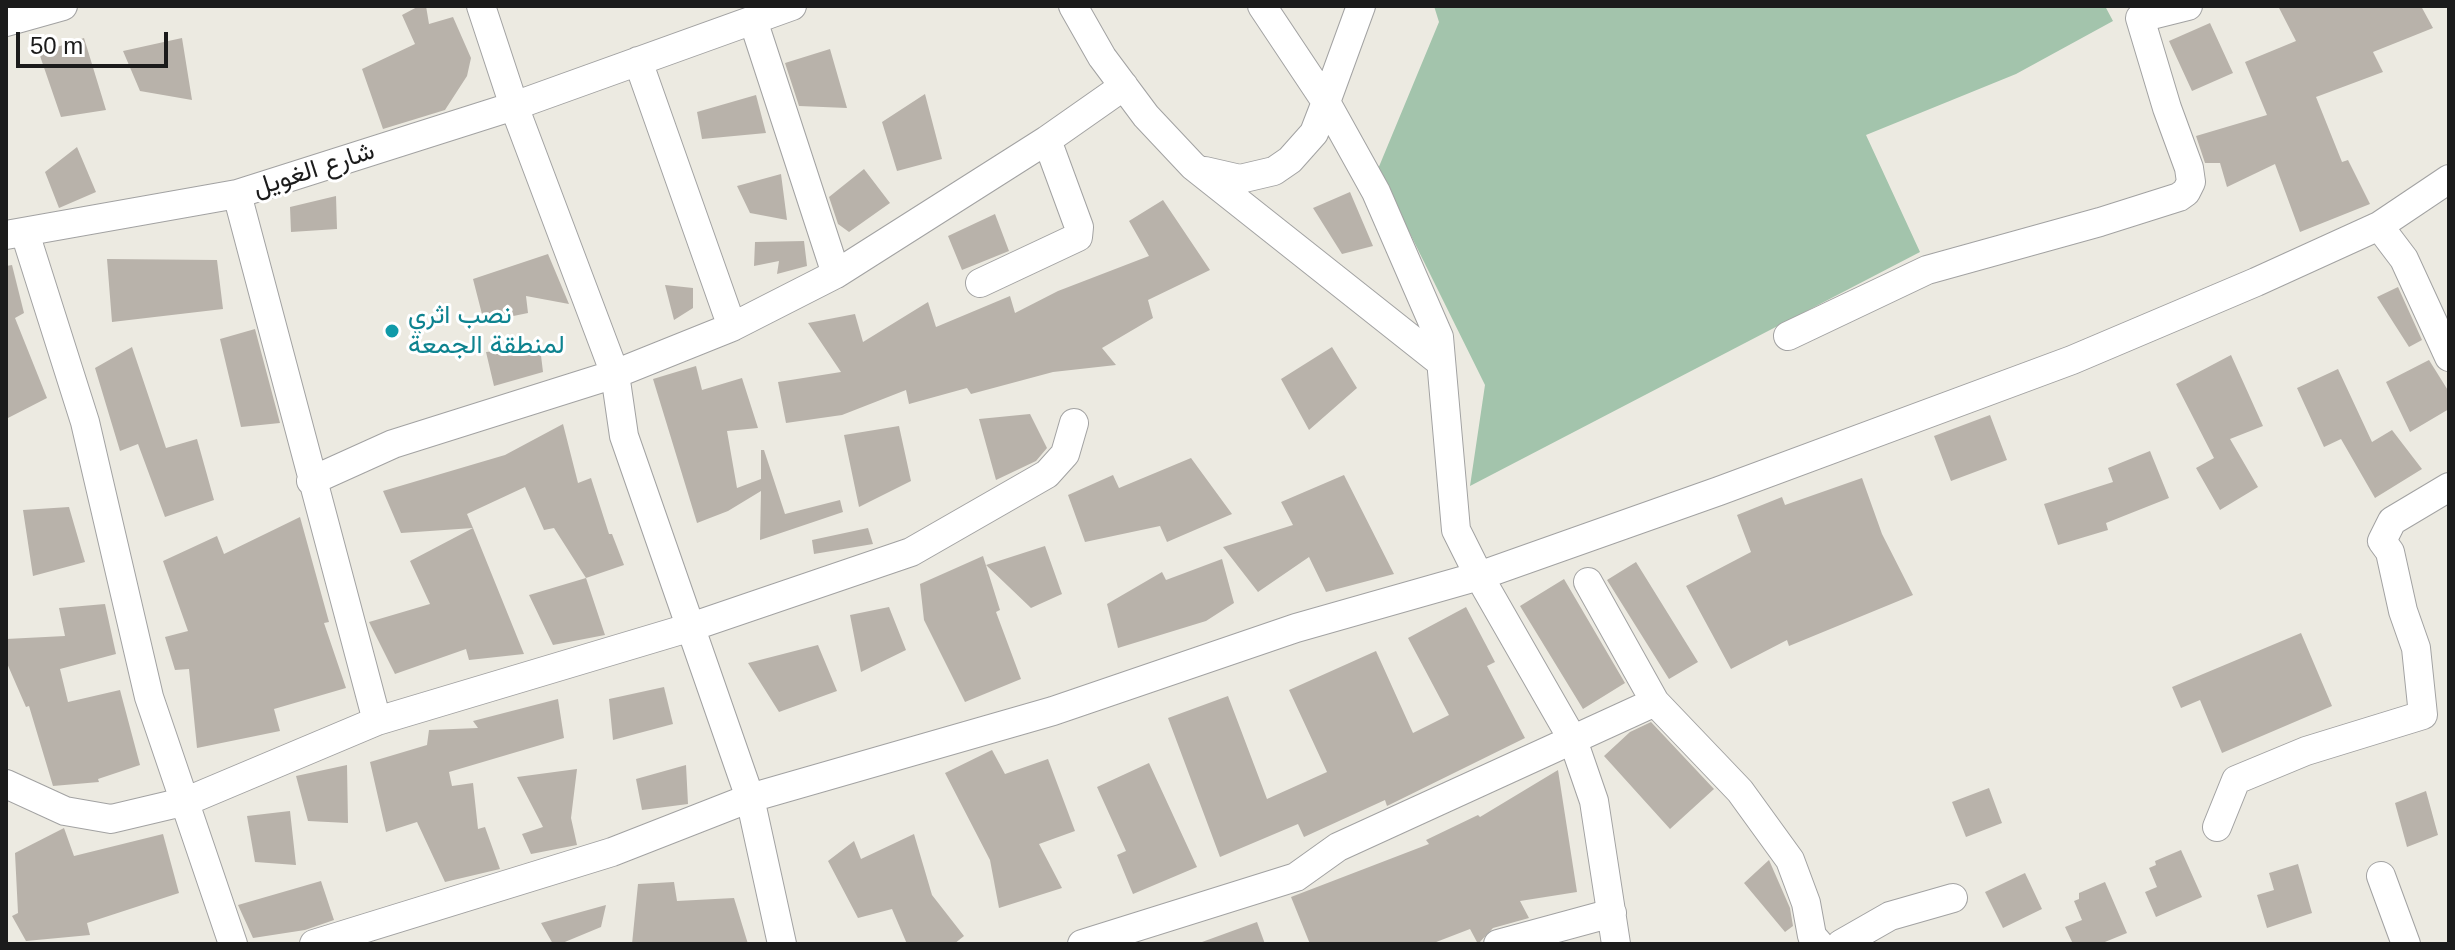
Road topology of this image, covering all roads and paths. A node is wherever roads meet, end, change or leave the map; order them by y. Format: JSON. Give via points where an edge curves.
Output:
{"nodes":[{"id":1,"x":63,"y":6,"type":"edge"},
{"id":2,"x":481,"y":6,"type":"edge"},
{"id":3,"x":792,"y":6,"type":"edge"},
{"id":4,"x":1073,"y":6,"type":"edge"},
{"id":5,"x":1262,"y":6,"type":"edge"},
{"id":6,"x":1361,"y":6,"type":"edge"},
{"id":7,"x":2188,"y":6,"type":"edge"},
{"id":8,"x":2138,"y":12,"type":"edge"},
{"id":9,"x":753,"y":20,"type":"junction"},
{"id":10,"x":6,"y":22,"type":"edge"},
{"id":11,"x":638,"y":61,"type":"junction"},
{"id":12,"x":1124,"y":86,"type":"junction"},
{"id":13,"x":1326,"y":102,"type":"junction"},
{"id":14,"x":514,"y":106,"type":"junction"},
{"id":15,"x":1047,"y":140,"type":"junction"},
{"id":16,"x":1193,"y":166,"type":"junction"},
{"id":17,"x":2449,"y":179,"type":"edge"},
{"id":18,"x":237,"y":194,"type":"junction"},
{"id":19,"x":2379,"y":226,"type":"junction"},
{"id":20,"x":16,"y":234,"type":"edge"},
{"id":21,"x":836,"y":274,"type":"junction"},
{"id":22,"x":980,"y":283,"type":"dead end"},
{"id":23,"x":732,"y":327,"type":"junction"},
{"id":24,"x":1788,"y":336,"type":"dead end"},
{"id":25,"x":2449,"y":357,"type":"edge"},
{"id":26,"x":1439,"y":361,"type":"junction"},
{"id":27,"x":615,"y":374,"type":"junction"},
{"id":28,"x":1074,"y":423,"type":"dead end"},
{"id":29,"x":311,"y":481,"type":"junction"},
{"id":30,"x":2449,"y":487,"type":"edge"},
{"id":31,"x":1479,"y":576,"type":"junction"},
{"id":32,"x":1588,"y":582,"type":"dead end"},
{"id":33,"x":688,"y":628,"type":"junction"},
{"id":34,"x":1655,"y":702,"type":"junction"},
{"id":35,"x":377,"y":721,"type":"junction"},
{"id":36,"x":1573,"y":740,"type":"junction"},
{"id":37,"x":6,"y":784,"type":"edge"},
{"id":38,"x":750,"y":798,"type":"junction"},
{"id":39,"x":187,"y":801,"type":"junction"},
{"id":40,"x":2217,"y":827,"type":"dead end"},
{"id":41,"x":2381,"y":876,"type":"dead end"},
{"id":42,"x":1953,"y":898,"type":"dead end"},
{"id":43,"x":1612,"y":913,"type":"junction"},
{"id":44,"x":233,"y":944,"type":"edge"},
{"id":45,"x":314,"y":944,"type":"edge"},
{"id":46,"x":782,"y":944,"type":"edge"},
{"id":47,"x":1082,"y":944,"type":"edge"},
{"id":48,"x":1498,"y":944,"type":"edge"},
{"id":49,"x":1616,"y":944,"type":"edge"},
{"id":50,"x":1819,"y":944,"type":"edge"},
{"id":51,"x":1841,"y":944,"type":"edge"},
{"id":52,"x":2406,"y":944,"type":"edge"}],
"edges":[{"from":1,"to":10,"type":"street"},
{"from":2,"to":14,"type":"street"},
{"from":3,"to":9,"type":"street","name":"شارع الغويل"},
{"from":4,"to":12,"type":"street"},
{"from":5,"to":13,"type":"street"},
{"from":6,"to":13,"type":"street"},
{"from":7,"to":8,"type":"street"},
{"from":8,"to":24,"type":"street","via":[[2189,168],[2186,192],[1927,270]]},
{"from":9,"to":11,"type":"street","name":"شارع الغويل"},
{"from":9,"to":21,"type":"street"},
{"from":11,"to":14,"type":"street","name":"شارع الغويل"},
{"from":11,"to":23,"type":"street"},
{"from":12,"to":15,"type":"street"},
{"from":12,"to":16,"type":"street"},
{"from":13,"to":16,"type":"street","via":[[1314,133],[1274,171],[1240,179]]},
{"from":13,"to":26,"type":"street","via":[[1355,150],[1410,267],[1439,337]]},
{"from":14,"to":18,"type":"street","name":"شارع الغويل"},
{"from":14,"to":27,"type":"street"},
{"from":15,"to":21,"type":"street"},
{"from":15,"to":22,"type":"street","via":[[1078,237]]},
{"from":16,"to":26,"type":"street"},
{"from":17,"to":19,"type":"street"},
{"from":18,"to":20,"type":"street","name":"شارع الغويل"},
{"from":18,"to":29,"type":"street"},
{"from":19,"to":25,"type":"street","via":[[2404,259]]},
{"from":19,"to":31,"type":"street","via":[[2072,360]]},
{"from":20,"to":39,"type":"street","via":[[85,422],[149,697]]},
{"from":21,"to":23,"type":"street"},
{"from":23,"to":27,"type":"street"},
{"from":26,"to":31,"type":"street","via":[[1456,530]]},
{"from":27,"to":29,"type":"street","via":[[393,444]]},
{"from":27,"to":33,"type":"street","via":[[624,436]]},
{"from":28,"to":33,"type":"street","via":[[1065,454],[1047,474],[911,552]]},
{"from":29,"to":35,"type":"street"},
{"from":30,"to":40,"type":"street","via":[[2392,521],[2382,541],[2390,552],[2416,648],[2423,715],[2236,780]]},
{"from":31,"to":36,"type":"street"},
{"from":31,"to":38,"type":"street","via":[[1296,628],[1053,711]]},
{"from":32,"to":34,"type":"street"},
{"from":33,"to":35,"type":"street"},
{"from":33,"to":38,"type":"street"},
{"from":34,"to":36,"type":"street"},
{"from":34,"to":50,"type":"street","via":[[1766,824],[1790,860],[1812,936]]},
{"from":35,"to":39,"type":"street"},
{"from":36,"to":43,"type":"street","via":[[1594,801]]},
{"from":36,"to":47,"type":"street","via":[[1338,847],[1296,877]]},
{"from":37,"to":39,"type":"street","via":[[65,811],[111,819]]},
{"from":38,"to":45,"type":"street","via":[[612,852]]},
{"from":38,"to":46,"type":"street"},
{"from":39,"to":44,"type":"street"},
{"from":41,"to":52,"type":"street"},
{"from":42,"to":51,"type":"street","via":[[1890,916]]},
{"from":43,"to":48,"type":"street"},
{"from":43,"to":49,"type":"street"}]}
